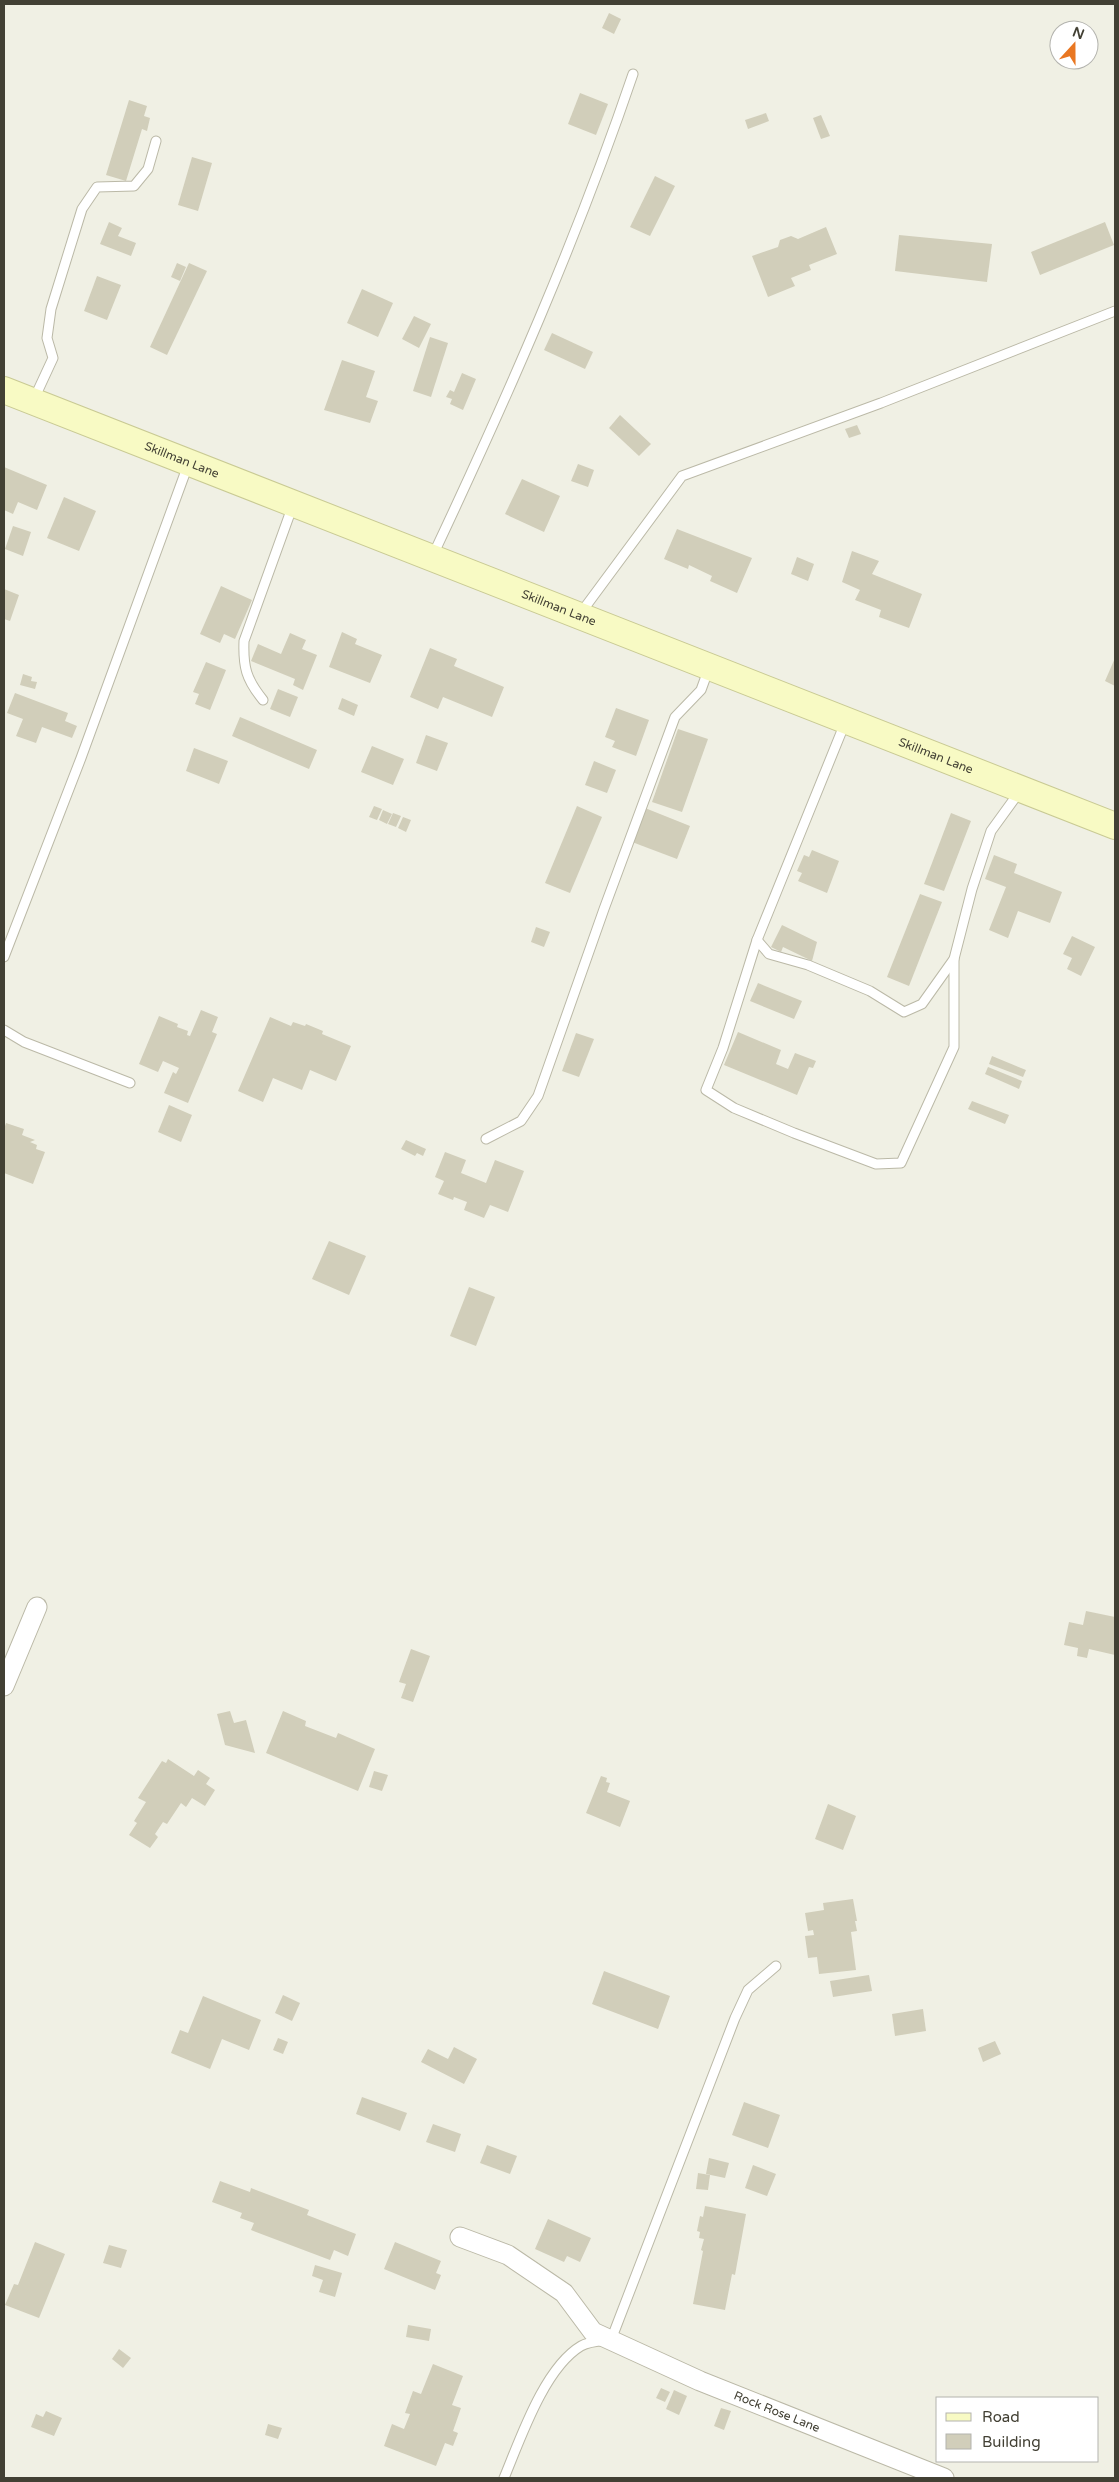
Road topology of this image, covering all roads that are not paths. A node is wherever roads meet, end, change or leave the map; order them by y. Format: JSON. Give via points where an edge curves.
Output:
{"nodes":[{"id":1,"x":633,"y":74,"type":"dead end"},
{"id":2,"x":156,"y":141,"type":"dead end"},
{"id":3,"x":1115,"y":311,"type":"edge"},
{"id":4,"x":4,"y":390,"type":"edge"},
{"id":5,"x":33,"y":402,"type":"junction"},
{"id":6,"x":189,"y":462,"type":"junction"},
{"id":7,"x":294,"y":502,"type":"junction"},
{"id":8,"x":432,"y":557,"type":"junction"},
{"id":9,"x":580,"y":615,"type":"junction"},
{"id":10,"x":710,"y":665,"type":"junction"},
{"id":11,"x":263,"y":700,"type":"dead end"},
{"id":12,"x":847,"y":720,"type":"junction"},
{"id":13,"x":1022,"y":788,"type":"junction"},
{"id":14,"x":1115,"y":826,"type":"edge"},
{"id":15,"x":757,"y":940,"type":"junction"},
{"id":16,"x":4,"y":956,"type":"edge"},
{"id":17,"x":954,"y":959,"type":"junction"},
{"id":18,"x":4,"y":1030,"type":"edge"},
{"id":19,"x":130,"y":1082,"type":"dead end"},
{"id":20,"x":486,"y":1139,"type":"dead end"},
{"id":21,"x":37,"y":1607,"type":"dead end"},
{"id":22,"x":4,"y":1686,"type":"edge"},
{"id":23,"x":776,"y":1966,"type":"dead end"},
{"id":24,"x":460,"y":2237,"type":"dead end"},
{"id":25,"x":610,"y":2340,"type":"junction"},
{"id":26,"x":504,"y":2478,"type":"edge"},
{"id":27,"x":944,"y":2478,"type":"edge"}],
"edges":[{"from":1,"to":8,"type":"lane","via":[[553,286],[494,425]]},
{"from":2,"to":5,"type":"lane","via":[[148,169],[134,186],[97,187],[82,209],[51,309],[47,338],[52,358]]},
{"from":3,"to":9,"type":"lane","via":[[881,403],[682,476]]},
{"from":4,"to":5,"type":"street","name":"Skillman Lane"},
{"from":5,"to":6,"type":"street","name":"Skillman Lane"},
{"from":6,"to":7,"type":"street","name":"Skillman Lane"},
{"from":6,"to":16,"type":"lane","via":[[81,758]]},
{"from":7,"to":8,"type":"street","name":"Skillman Lane"},
{"from":7,"to":11,"type":"lane","via":[[244,641],[243,664]]},
{"from":8,"to":9,"type":"street","name":"Skillman Lane"},
{"from":9,"to":10,"type":"street","name":"Skillman Lane"},
{"from":10,"to":12,"type":"street","name":"Skillman Lane"},
{"from":10,"to":20,"type":"lane","via":[[701,690],[675,717],[538,1096],[521,1121]]},
{"from":12,"to":13,"type":"street","name":"Skillman Lane"},
{"from":12,"to":15,"type":"lane"},
{"from":13,"to":14,"type":"street","name":"Skillman Lane"},
{"from":13,"to":17,"type":"lane","via":[[991,831]]},
{"from":15,"to":17,"type":"lane","via":[[769,954],[808,965],[854,984],[904,1012],[922,1004]]},
{"from":15,"to":17,"type":"lane","via":[[723,1048],[706,1090],[734,1108],[876,1164],[901,1163],[954,1047]]},
{"from":18,"to":19,"type":"lane","via":[[24,1042]]},
{"from":21,"to":22,"type":"street"},
{"from":23,"to":25,"type":"lane","via":[[748,1990],[735,2018]]},
{"from":24,"to":25,"type":"street","name":"Rock Rose Lane","via":[[508,2255],[532,2271],[564,2293],[593,2332]]},
{"from":25,"to":26,"type":"lane","via":[[581,2346],[558,2368],[539,2396]]},
{"from":25,"to":27,"type":"street","name":"Rock Rose Lane","via":[[700,2381]]}]}
